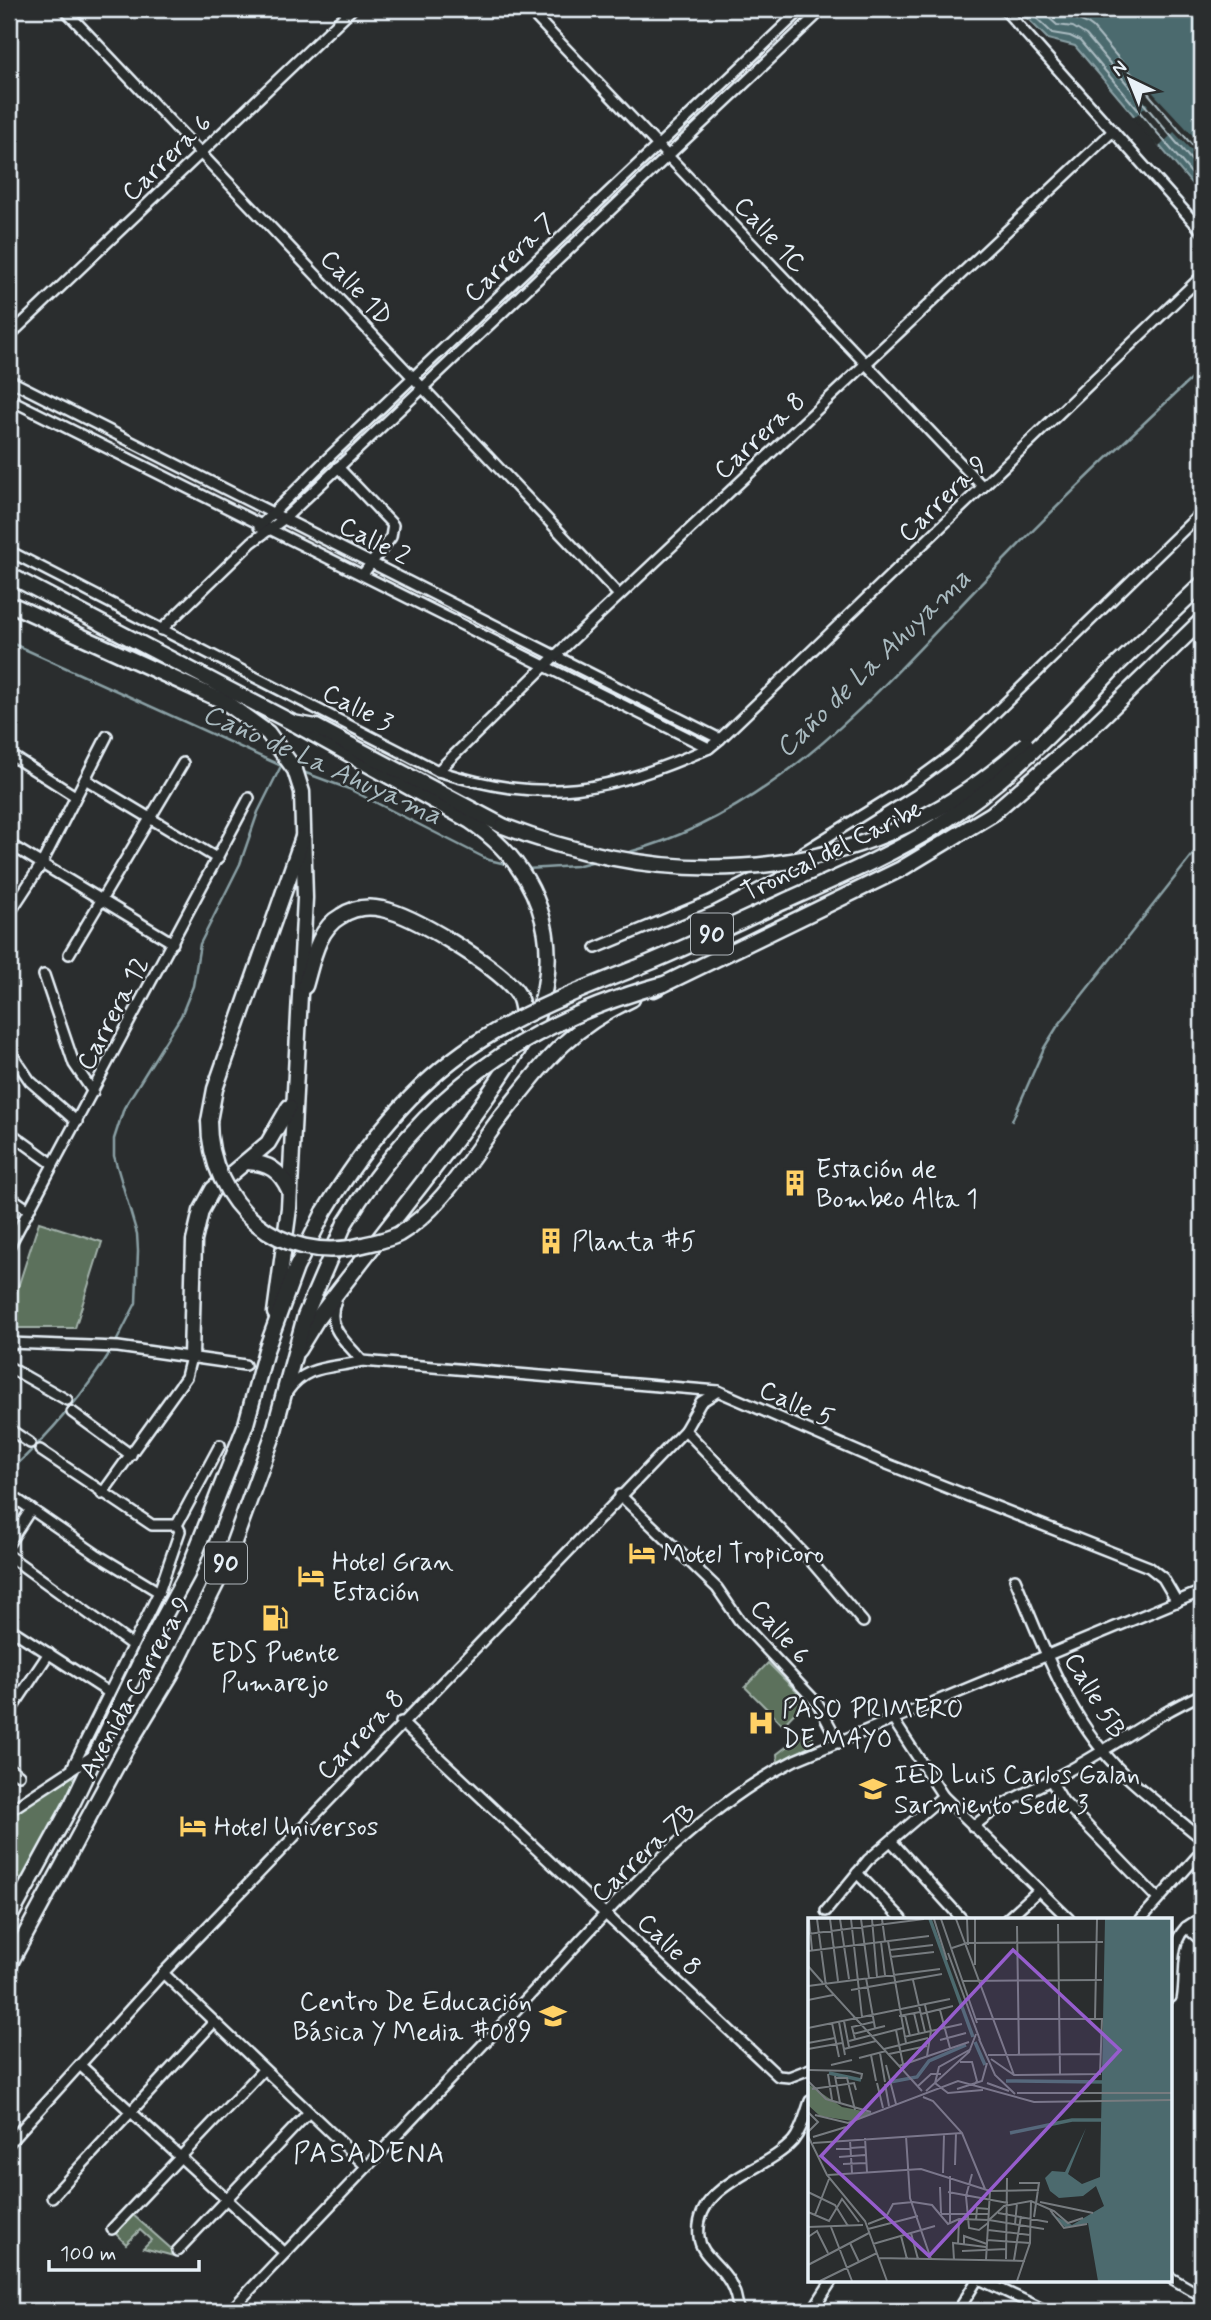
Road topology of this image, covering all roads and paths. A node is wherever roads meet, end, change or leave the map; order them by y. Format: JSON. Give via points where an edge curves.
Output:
{"nodes":[{"id":1,"x":64,"y":9,"type":"edge"},
{"id":2,"x":352,"y":9,"type":"edge"},
{"id":3,"x":528,"y":9,"type":"edge"},
{"id":4,"x":802,"y":9,"type":"edge"},
{"id":5,"x":823,"y":9,"type":"edge"},
{"id":6,"x":1004,"y":9,"type":"edge"},
{"id":7,"x":1112,"y":132,"type":"junction"},
{"id":8,"x":658,"y":144,"type":"junction"},
{"id":9,"x":201,"y":152,"type":"junction"},
{"id":10,"x":668,"y":155,"type":"junction"},
{"id":11,"x":1202,"y":230,"type":"edge"},
{"id":12,"x":1202,"y":276,"type":"edge"},
{"id":13,"x":9,"y":336,"type":"edge"},
{"id":14,"x":864,"y":365,"type":"junction"},
{"id":15,"x":413,"y":377,"type":"junction"},
{"id":16,"x":9,"y":380,"type":"edge"},
{"id":17,"x":422,"y":386,"type":"junction"},
{"id":18,"x":9,"y":400,"type":"edge"},
{"id":19,"x":338,"y":467,"type":"junction"},
{"id":20,"x":983,"y":487,"type":"junction"},
{"id":21,"x":273,"y":511,"type":"junction"},
{"id":22,"x":1202,"y":512,"type":"edge"},
{"id":23,"x":285,"y":518,"type":"junction"},
{"id":24,"x":261,"y":523,"type":"junction"},
{"id":25,"x":273,"y":529,"type":"junction"},
{"id":26,"x":252,"y":542,"type":"junction"},
{"id":27,"x":9,"y":551,"type":"edge"},
{"id":28,"x":370,"y":561,"type":"junction"},
{"id":29,"x":363,"y":573,"type":"junction"},
{"id":30,"x":9,"y":575,"type":"edge"},
{"id":31,"x":1202,"y":584,"type":"edge"},
{"id":32,"x":619,"y":595,"type":"junction"},
{"id":33,"x":17,"y":607,"type":"dead end"},
{"id":34,"x":1202,"y":620,"type":"edge"},
{"id":35,"x":161,"y":629,"type":"junction"},
{"id":36,"x":554,"y":657,"type":"junction"},
{"id":37,"x":544,"y":666,"type":"junction"},
{"id":38,"x":1114,"y":668,"type":"junction"},
{"id":39,"x":293,"y":723,"type":"junction"},
{"id":40,"x":107,"y":736,"type":"dead end"},
{"id":41,"x":720,"y":739,"type":"junction"},
{"id":42,"x":709,"y":748,"type":"junction"},
{"id":43,"x":9,"y":754,"type":"edge"},
{"id":44,"x":183,"y":763,"type":"dead end"},
{"id":45,"x":438,"y":771,"type":"junction"},
{"id":46,"x":85,"y":779,"type":"junction"},
{"id":47,"x":75,"y":796,"type":"junction"},
{"id":48,"x":249,"y":798,"type":"dead end"},
{"id":49,"x":149,"y":817,"type":"junction"},
{"id":50,"x":303,"y":836,"type":"junction"},
{"id":51,"x":9,"y":844,"type":"edge"},
{"id":52,"x":218,"y":859,"type":"junction"},
{"id":53,"x":41,"y":865,"type":"junction"},
{"id":54,"x":102,"y":899,"type":"junction"},
{"id":55,"x":9,"y":914,"type":"edge"},
{"id":56,"x":173,"y":943,"type":"junction"},
{"id":57,"x":601,"y":947,"type":"dead end"},
{"id":58,"x":69,"y":954,"type":"dead end"},
{"id":59,"x":44,"y":975,"type":"dead end"},
{"id":60,"x":664,"y":984,"type":"junction"},
{"id":61,"x":299,"y":1005,"type":"junction"},
{"id":62,"x":523,"y":1042,"type":"junction"},
{"id":63,"x":9,"y":1050,"type":"edge"},
{"id":64,"x":16,"y":1062,"type":"junction"},
{"id":65,"x":9,"y":1072,"type":"edge"},
{"id":66,"x":93,"y":1092,"type":"junction"},
{"id":67,"x":294,"y":1095,"type":"junction"},
{"id":68,"x":77,"y":1122,"type":"junction"},
{"id":69,"x":9,"y":1132,"type":"edge"},
{"id":70,"x":247,"y":1162,"type":"junction"},
{"id":71,"x":53,"y":1164,"type":"junction"},
{"id":72,"x":289,"y":1191,"type":"junction"},
{"id":73,"x":9,"y":1196,"type":"edge"},
{"id":74,"x":29,"y":1210,"type":"junction"},
{"id":75,"x":324,"y":1212,"type":"joint"},
{"id":76,"x":345,"y":1223,"type":"joint"},
{"id":77,"x":9,"y":1247,"type":"edge"},
{"id":78,"x":344,"y":1283,"type":"junction"},
{"id":79,"x":9,"y":1343,"type":"edge"},
{"id":80,"x":266,"y":1350,"type":"junction"},
{"id":81,"x":191,"y":1357,"type":"junction"},
{"id":82,"x":292,"y":1360,"type":"junction"},
{"id":83,"x":362,"y":1361,"type":"junction"},
{"id":84,"x":245,"y":1365,"type":"dead end"},
{"id":85,"x":9,"y":1367,"type":"edge"},
{"id":86,"x":718,"y":1391,"type":"junction"},
{"id":87,"x":284,"y":1397,"type":"junction"},
{"id":88,"x":67,"y":1400,"type":"dead end"},
{"id":89,"x":72,"y":1412,"type":"dead end"},
{"id":90,"x":9,"y":1429,"type":"edge"},
{"id":91,"x":685,"y":1430,"type":"junction"},
{"id":92,"x":30,"y":1443,"type":"dead end"},
{"id":93,"x":220,"y":1445,"type":"dead end"},
{"id":94,"x":40,"y":1450,"type":"dead end"},
{"id":95,"x":131,"y":1455,"type":"junction"},
{"id":96,"x":9,"y":1494,"type":"edge"},
{"id":97,"x":102,"y":1494,"type":"junction"},
{"id":98,"x":620,"y":1494,"type":"junction"},
{"id":99,"x":31,"y":1509,"type":"junction"},
{"id":100,"x":179,"y":1528,"type":"junction"},
{"id":101,"x":9,"y":1543,"type":"edge"},
{"id":102,"x":9,"y":1556,"type":"edge"},
{"id":103,"x":1015,"y":1579,"type":"dead end"},
{"id":104,"x":1202,"y":1591,"type":"edge"},
{"id":105,"x":159,"y":1592,"type":"junction"},
{"id":106,"x":1177,"y":1602,"type":"junction"},
{"id":107,"x":863,"y":1622,"type":"dead end"},
{"id":108,"x":9,"y":1628,"type":"edge"},
{"id":109,"x":132,"y":1645,"type":"junction"},
{"id":110,"x":49,"y":1653,"type":"junction"},
{"id":111,"x":1048,"y":1657,"type":"junction"},
{"id":112,"x":108,"y":1692,"type":"junction"},
{"id":113,"x":1202,"y":1694,"type":"edge"},
{"id":114,"x":9,"y":1713,"type":"edge"},
{"id":115,"x":894,"y":1721,"type":"junction"},
{"id":116,"x":401,"y":1722,"type":"junction"},
{"id":117,"x":839,"y":1743,"type":"junction"},
{"id":118,"x":1102,"y":1749,"type":"junction"},
{"id":119,"x":96,"y":1754,"type":"junction"},
{"id":120,"x":73,"y":1766,"type":"junction"},
{"id":121,"x":9,"y":1768,"type":"edge"},
{"id":122,"x":19,"y":1774,"type":"dead end"},
{"id":123,"x":1050,"y":1779,"type":"junction"},
{"id":124,"x":943,"y":1796,"type":"junction"},
{"id":125,"x":9,"y":1811,"type":"edge"},
{"id":126,"x":973,"y":1827,"type":"junction"},
{"id":127,"x":1202,"y":1839,"type":"edge"},
{"id":128,"x":892,"y":1842,"type":"junction"},
{"id":129,"x":1202,"y":1852,"type":"edge"},
{"id":130,"x":857,"y":1873,"type":"junction"},
{"id":131,"x":1039,"y":1890,"type":"junction"},
{"id":132,"x":1158,"y":1899,"type":"junction"},
{"id":133,"x":826,"y":1911,"type":"dead end"},
{"id":134,"x":608,"y":1912,"type":"junction"},
{"id":135,"x":1018,"y":1916,"type":"edge"},
{"id":136,"x":901,"y":1918,"type":"edge"},
{"id":137,"x":961,"y":1918,"type":"edge"},
{"id":138,"x":1068,"y":1918,"type":"edge"},
{"id":139,"x":1142,"y":1918,"type":"edge"},
{"id":140,"x":9,"y":1919,"type":"edge"},
{"id":141,"x":1202,"y":1919,"type":"edge"},
{"id":142,"x":1186,"y":1927,"type":"junction"},
{"id":143,"x":1202,"y":1941,"type":"edge"},
{"id":144,"x":9,"y":1965,"type":"edge"},
{"id":145,"x":163,"y":1973,"type":"junction"},
{"id":146,"x":1172,"y":1980,"type":"edge"},
{"id":147,"x":214,"y":2022,"type":"junction"},
{"id":148,"x":81,"y":2066,"type":"junction"},
{"id":149,"x":263,"y":2070,"type":"junction"},
{"id":150,"x":808,"y":2070,"type":"edge"},
{"id":151,"x":808,"y":2106,"type":"edge"},
{"id":152,"x":131,"y":2111,"type":"junction"},
{"id":153,"x":309,"y":2112,"type":"junction"},
{"id":154,"x":9,"y":2143,"type":"edge"},
{"id":155,"x":180,"y":2155,"type":"junction"},
{"id":156,"x":367,"y":2166,"type":"junction"},
{"id":157,"x":52,"y":2197,"type":"dead end"},
{"id":158,"x":226,"y":2199,"type":"junction"},
{"id":159,"x":112,"y":2229,"type":"dead end"},
{"id":160,"x":177,"y":2251,"type":"dead end"},
{"id":161,"x":285,"y":2253,"type":"junction"},
{"id":162,"x":1172,"y":2279,"type":"edge"},
{"id":163,"x":831,"y":2282,"type":"edge"},
{"id":164,"x":978,"y":2282,"type":"edge"},
{"id":165,"x":983,"y":2282,"type":"edge"},
{"id":166,"x":1202,"y":2296,"type":"edge"},
{"id":167,"x":230,"y":2311,"type":"edge"},
{"id":168,"x":738,"y":2311,"type":"edge"},
{"id":169,"x":812,"y":2311,"type":"edge"},
{"id":170,"x":958,"y":2311,"type":"edge"},
{"id":171,"x":1047,"y":2311,"type":"edge"}],
"edges":[{"from":1,"to":9,"type":"street","name":"Calle 1D"},
{"from":2,"to":9,"type":"street","name":"Carrera 6"},
{"from":3,"to":8,"type":"street","name":"Calle 1C"},
{"from":4,"to":8,"type":"street","name":"Carrera 7"},
{"from":5,"to":10,"type":"street","name":"Carrera 7"},
{"from":6,"to":7,"type":"street"},
{"from":7,"to":11,"type":"street"},
{"from":7,"to":14,"type":"street","name":"Carrera 8"},
{"from":8,"to":10,"type":"street","name":"Calle 1C"},
{"from":8,"to":15,"type":"street","name":"Carrera 7"},
{"from":9,"to":13,"type":"street","name":"Carrera 6"},
{"from":9,"to":15,"type":"street","name":"Calle 1D"},
{"from":10,"to":14,"type":"street","name":"Calle 1C"},
{"from":10,"to":17,"type":"street","name":"Carrera 7"},
{"from":12,"to":20,"type":"street","name":"Carrera 9"},
{"from":14,"to":20,"type":"street","name":"Calle 1C"},
{"from":14,"to":32,"type":"street","name":"Carrera 8"},
{"from":15,"to":17,"type":"street","name":"Calle 1D"},
{"from":15,"to":21,"type":"street","name":"Carrera 7"},
{"from":16,"to":21,"type":"street","name":"Calle 2"},
{"from":17,"to":19,"type":"street","name":"Carrera 7"},
{"from":17,"to":32,"type":"street","name":"Calle 1D"},
{"from":18,"to":24,"type":"street","name":"Calle 2"},
{"from":19,"to":23,"type":"street","name":"Carrera 7"},
{"from":19,"to":28,"type":"street","via":[[393,525],[391,537]]},
{"from":20,"to":41,"type":"street","name":"Carrera 9"},
{"from":21,"to":23,"type":"street","name":"Calle 2"},
{"from":21,"to":24,"type":"street","name":"Carrera 7"},
{"from":22,"to":57,"type":"street","number":"90","via":[[954,753],[909,786],[762,875]]},
{"from":23,"to":25,"type":"street","name":"Carrera 7"},
{"from":23,"to":28,"type":"street","name":"Calle 2"},
{"from":24,"to":25,"type":"street","name":"Calle 2"},
{"from":24,"to":26,"type":"street","name":"Carrera 7"},
{"from":25,"to":26,"type":"street","name":"Carrera 7"},
{"from":25,"to":29,"type":"street","name":"Calle 2"},
{"from":26,"to":35,"type":"street","name":"Carrera 7"},
{"from":27,"to":35,"type":"street","name":"Calle 3"},
{"from":28,"to":29,"type":"street"},
{"from":28,"to":36,"type":"street","name":"Calle 2"},
{"from":29,"to":37,"type":"street","name":"Calle 2"},
{"from":30,"to":39,"type":"main road"},
{"from":31,"to":38,"type":"main road","name":"Troncal del Caribe","number":"90"},
{"from":32,"to":36,"type":"street","name":"Carrera 8"},
{"from":33,"to":50,"type":"main road","via":[[225,702],[255,722],[283,750],[295,770],[302,792]]},
{"from":34,"to":60,"type":"main road","name":"Troncal del Caribe","number":"90","via":[[1089,730],[992,814],[901,869]]},
{"from":35,"to":45,"type":"street","name":"Calle 3"},
{"from":36,"to":37,"type":"street","name":"Carrera 8"},
{"from":36,"to":41,"type":"street","name":"Calle 2"},
{"from":37,"to":42,"type":"street","name":"Calle 2"},
{"from":37,"to":45,"type":"street","name":"Carrera 8"},
{"from":38,"to":39,"type":"main road","bridge":true,"via":[[970,789],[901,827],[832,853],[746,868],[672,867],[595,855],[503,826],[316,727]]},
{"from":38,"to":75,"type":"main road","name":"Troncal del Caribe","number":"90","bridge":true,"via":[[1020,763],[937,825],[832,880],[575,992],[474,1045],[409,1098],[364,1150]]},
{"from":39,"to":62,"type":"main road","via":[[470,821],[506,851],[530,884],[549,946],[543,993],[535,1022]]},
{"from":40,"to":46,"type":"street"},
{"from":41,"to":42,"type":"street","name":"Carrera 9"},
{"from":42,"to":45,"type":"street","name":"Calle 3","via":[[653,773],[578,790],[535,792],[475,783]]},
{"from":43,"to":47,"type":"street"},
{"from":44,"to":49,"type":"street"},
{"from":46,"to":47,"type":"street"},
{"from":46,"to":49,"type":"street"},
{"from":47,"to":53,"type":"street"},
{"from":48,"to":52,"type":"street","name":"Carrera 12"},
{"from":49,"to":52,"type":"street"},
{"from":49,"to":54,"type":"street"},
{"from":50,"to":60,"type":"main road","bridge":true,"via":[[215,1088],[209,1121],[213,1159],[222,1183],[244,1214],[288,1242],[342,1249],[383,1241],[408,1228],[579,1028]]},
{"from":50,"to":61,"type":"main road"},
{"from":51,"to":53,"type":"street"},
{"from":52,"to":56,"type":"street","name":"Carrera 12"},
{"from":53,"to":54,"type":"street"},
{"from":53,"to":55,"type":"street"},
{"from":54,"to":56,"type":"street"},
{"from":54,"to":58,"type":"street"},
{"from":56,"to":66,"type":"street","name":"Carrera 12"},
{"from":59,"to":66,"type":"street","via":[[74,1064]]},
{"from":60,"to":76,"type":"main road","name":"Troncal del Caribe","number":"90","bridge":true,"via":[[574,1013],[495,1057],[459,1084],[403,1140]]},
{"from":61,"to":62,"type":"main road","via":[[325,932],[339,916],[364,907],[383,909],[416,921],[493,971],[515,991],[521,1002]]},
{"from":61,"to":67,"type":"main road"},
{"from":62,"to":78,"type":"main road","via":[[488,1096]]},
{"from":63,"to":64,"type":"street"},
{"from":64,"to":65,"type":"street"},
{"from":64,"to":68,"type":"street","via":[[44,1095]]},
{"from":66,"to":68,"type":"street","name":"Carrera 12"},
{"from":67,"to":70,"type":"main road","via":[[268,1143]]},
{"from":67,"to":72,"type":"main road"},
{"from":68,"to":71,"type":"street","name":"Carrera 12"},
{"from":69,"to":71,"type":"street"},
{"from":70,"to":72,"type":"main road","via":[[274,1168]]},
{"from":70,"to":81,"type":"main road","via":[[213,1189],[201,1212],[194,1241]]},
{"from":71,"to":74,"type":"street","name":"Carrera 12"},
{"from":72,"to":80,"type":"main road","via":[[277,1306]]},
{"from":73,"to":74,"type":"street"},
{"from":74,"to":77,"type":"street","name":"Carrera 12"},
{"from":75,"to":80,"type":"main road","name":"Avenida Carrera 9","number":"90","via":[[296,1268]]},
{"from":76,"to":82,"type":"main road","name":"Avenida Carrera 9","number":"90","via":[[305,1316]]},
{"from":78,"to":82,"type":"main road"},
{"from":78,"to":83,"type":"street","via":[[333,1306],[333,1320],[345,1345]]},
{"from":79,"to":81,"type":"street","via":[[107,1346]]},
{"from":80,"to":119,"type":"main road","name":"Avenida Carrera 9","number":"90","via":[[219,1500]]},
{"from":81,"to":84,"type":"street"},
{"from":81,"to":95,"type":"street","via":[[186,1377]]},
{"from":82,"to":87,"type":"main road","name":"Avenida Carrera 9","number":"90"},
{"from":83,"to":86,"type":"street","name":"Calle 5"},
{"from":83,"to":87,"type":"street","name":"Calle 5","via":[[315,1368]]},
{"from":85,"to":88,"type":"street"},
{"from":86,"to":91,"type":"street","name":"Carrera 8","via":[[701,1402]]},
{"from":86,"to":106,"type":"street","name":"Calle 5","via":[[877,1460],[1149,1567],[1163,1578]]},
{"from":87,"to":144,"type":"main road","name":"Avenida Carrera 9","number":"90","via":[[247,1511],[205,1609]]},
{"from":89,"to":95,"type":"street"},
{"from":90,"to":92,"type":"street"},
{"from":91,"to":98,"type":"street","name":"Carrera 8"},
{"from":91,"to":107,"type":"street"},
{"from":93,"to":100,"type":"street"},
{"from":94,"to":97,"type":"street"},
{"from":95,"to":97,"type":"street"},
{"from":96,"to":99,"type":"street"},
{"from":97,"to":100,"type":"street","via":[[156,1526],[165,1523]]},
{"from":98,"to":116,"type":"street","name":"Carrera 8"},
{"from":98,"to":117,"type":"street","name":"Calle 6","via":[[717,1588],[739,1620],[818,1704]]},
{"from":99,"to":101,"type":"street"},
{"from":99,"to":105,"type":"street"},
{"from":100,"to":105,"type":"street"},
{"from":102,"to":109,"type":"street"},
{"from":103,"to":111,"type":"street","name":"Calle 5B"},
{"from":104,"to":106,"type":"street","name":"Carrera 7B"},
{"from":105,"to":109,"type":"street"},
{"from":106,"to":111,"type":"street","name":"Carrera 7B"},
{"from":108,"to":110,"type":"street"},
{"from":109,"to":112,"type":"street"},
{"from":110,"to":112,"type":"street"},
{"from":110,"to":114,"type":"street"},
{"from":111,"to":115,"type":"street","name":"Carrera 7B"},
{"from":111,"to":118,"type":"street","name":"Calle 5B","via":[[1076,1714]]},
{"from":112,"to":120,"type":"street"},
{"from":113,"to":118,"type":"street","via":[[1160,1713]]},
{"from":115,"to":117,"type":"street","name":"Carrera 7B"},
{"from":115,"to":124,"type":"street"},
{"from":116,"to":134,"type":"street","name":"Calle 8"},
{"from":116,"to":145,"type":"street","name":"Carrera 8"},
{"from":117,"to":134,"type":"street","name":"Carrera 7B","via":[[772,1772],[724,1807],[678,1842]]},
{"from":118,"to":123,"type":"street"},
{"from":118,"to":127,"type":"street","name":"Calle 5B","via":[[1117,1768]]},
{"from":119,"to":120,"type":"street"},
{"from":119,"to":140,"type":"main road","name":"Avenida Carrera 9","number":"90"},
{"from":120,"to":125,"type":"street"},
{"from":121,"to":122,"type":"street"},
{"from":123,"to":126,"type":"street","via":[[1016,1795]]},
{"from":123,"to":132,"type":"street","via":[[1063,1801]]},
{"from":124,"to":126,"type":"street"},
{"from":124,"to":128,"type":"street"},
{"from":126,"to":131,"type":"street"},
{"from":128,"to":130,"type":"street"},
{"from":128,"to":137,"type":"street"},
{"from":129,"to":132,"type":"street"},
{"from":130,"to":133,"type":"street"},
{"from":130,"to":136,"type":"street"},
{"from":131,"to":135,"type":"street"},
{"from":131,"to":138,"type":"street"},
{"from":132,"to":139,"type":"street"},
{"from":134,"to":150,"type":"street","name":"Calle 8","via":[[778,2076]]},
{"from":134,"to":156,"type":"street","name":"Carrera 7B"},
{"from":141,"to":142,"type":"street"},
{"from":142,"to":143,"type":"street"},
{"from":142,"to":146,"type":"street","via":[[1174,1947]]},
{"from":145,"to":147,"type":"street"},
{"from":145,"to":148,"type":"street","name":"Carrera 8"},
{"from":147,"to":149,"type":"street"},
{"from":147,"to":152,"type":"street"},
{"from":148,"to":152,"type":"street"},
{"from":148,"to":154,"type":"street","name":"Carrera 8"},
{"from":149,"to":153,"type":"street"},
{"from":149,"to":155,"type":"street"},
{"from":151,"to":168,"type":"street","via":[[792,2142],[737,2178],[704,2209],[699,2239],[733,2283]]},
{"from":152,"to":155,"type":"street"},
{"from":152,"to":157,"type":"street"},
{"from":153,"to":156,"type":"street"},
{"from":153,"to":158,"type":"street"},
{"from":155,"to":158,"type":"street"},
{"from":155,"to":159,"type":"street"},
{"from":156,"to":161,"type":"street","name":"Carrera 7B"},
{"from":158,"to":160,"type":"street"},
{"from":158,"to":161,"type":"street"},
{"from":161,"to":167,"type":"street","name":"Carrera 7B"},
{"from":162,"to":166,"type":"street"},
{"from":163,"to":169,"type":"street"},
{"from":164,"to":170,"type":"street"},
{"from":165,"to":171,"type":"street"}]}
